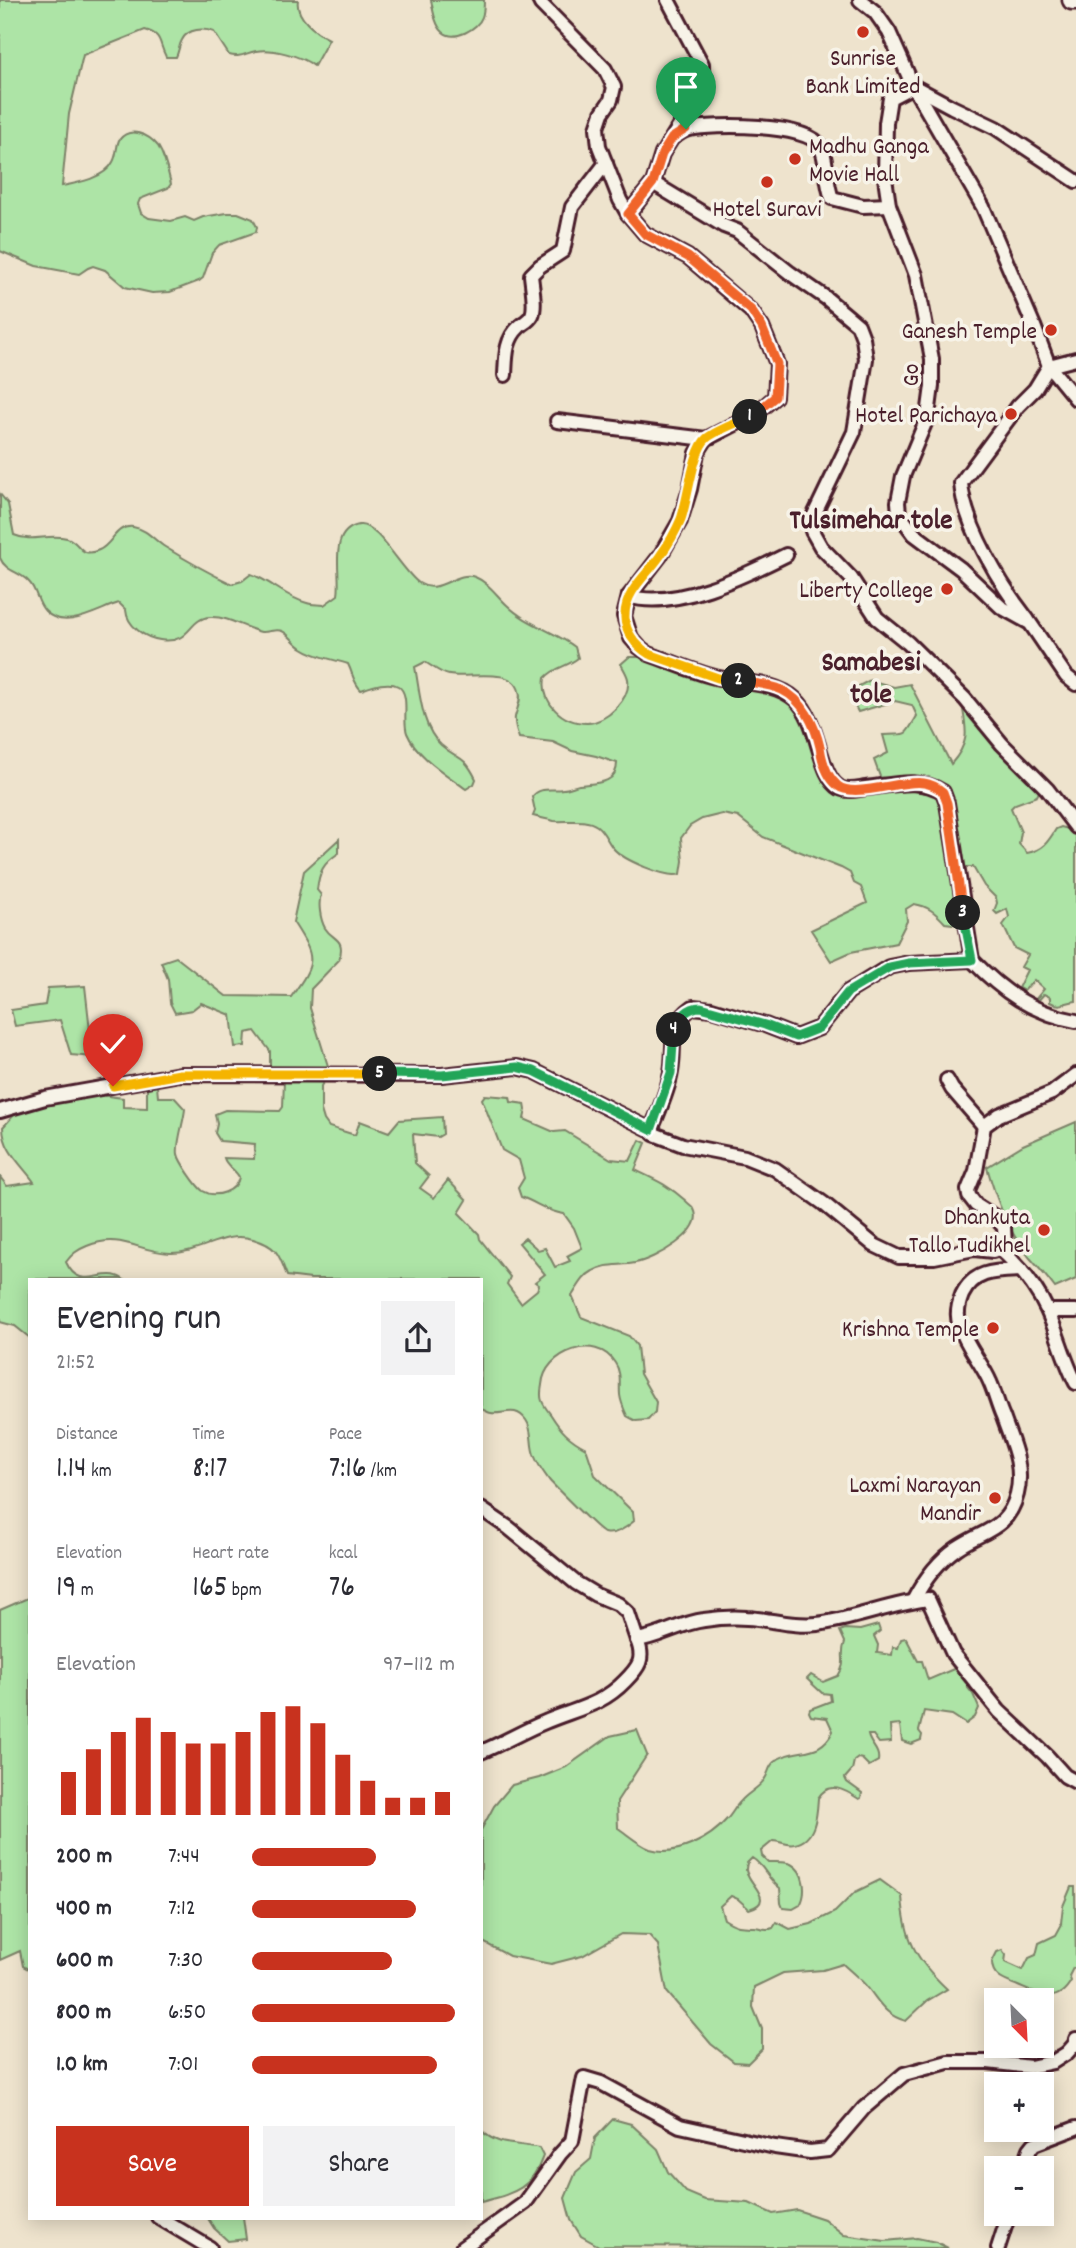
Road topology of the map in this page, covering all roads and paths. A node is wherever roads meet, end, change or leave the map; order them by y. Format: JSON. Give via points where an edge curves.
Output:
{"nodes":[{"id":1,"x":539,"y":0,"type":"edge"},
{"id":2,"x":668,"y":0,"type":"edge"},
{"id":3,"x":860,"y":0,"type":"edge"},
{"id":4,"x":913,"y":86,"type":"junction"},
{"id":5,"x":672,"y":138,"type":"junction"},
{"id":6,"x":606,"y":163,"type":"junction"},
{"id":7,"x":1076,"y":181,"type":"edge"},
{"id":8,"x":653,"y":183,"type":"junction"},
{"id":9,"x":889,"y":205,"type":"junction"},
{"id":10,"x":628,"y":214,"type":"junction"},
{"id":11,"x":1076,"y":359,"type":"edge"},
{"id":12,"x":1049,"y":366,"type":"junction"},
{"id":13,"x":505,"y":375,"type":"dead end"},
{"id":14,"x":1076,"y":399,"type":"edge"},
{"id":15,"x":557,"y":421,"type":"dead end"},
{"id":16,"x":706,"y":439,"type":"junction"},
{"id":17,"x":786,"y":555,"type":"dead end"},
{"id":18,"x":629,"y":596,"type":"junction"},
{"id":19,"x":1030,"y":623,"type":"junction"},
{"id":20,"x":1076,"y":684,"type":"edge"},
{"id":21,"x":1076,"y":827,"type":"edge"},
{"id":22,"x":972,"y":960,"type":"junction"},
{"id":23,"x":1076,"y":1021,"type":"edge"},
{"id":24,"x":1076,"y":1075,"type":"edge"},
{"id":25,"x":947,"y":1080,"type":"dead end"},
{"id":26,"x":0,"y":1111,"type":"edge"},
{"id":27,"x":984,"y":1126,"type":"junction"},
{"id":28,"x":651,"y":1130,"type":"junction"},
{"id":29,"x":997,"y":1250,"type":"junction"},
{"id":30,"x":1021,"y":1270,"type":"junction"},
{"id":31,"x":1048,"y":1311,"type":"junction"},
{"id":32,"x":1076,"y":1311,"type":"edge"},
{"id":33,"x":1076,"y":1383,"type":"edge"},
{"id":34,"x":483,"y":1510,"type":"edge"},
{"id":35,"x":913,"y":1601,"type":"junction"},
{"id":36,"x":637,"y":1640,"type":"junction"},
{"id":37,"x":483,"y":1751,"type":"edge"},
{"id":38,"x":1076,"y":1782,"type":"edge"},
{"id":39,"x":1076,"y":2039,"type":"edge"},
{"id":40,"x":1076,"y":2128,"type":"edge"},
{"id":41,"x":1027,"y":2156,"type":"edge"},
{"id":42,"x":163,"y":2220,"type":"edge"},
{"id":43,"x":1005,"y":2226,"type":"edge"},
{"id":44,"x":210,"y":2248,"type":"edge"},
{"id":45,"x":462,"y":2248,"type":"edge"},
{"id":46,"x":998,"y":2248,"type":"edge"}],
"edges":[{"from":1,"to":6,"type":"street","via":[[605,69],[614,87],[597,128]]},
{"from":2,"to":5,"type":"street","via":[[702,64],[695,100]]},
{"from":3,"to":4,"type":"street","via":[[889,32]]},
{"from":4,"to":7,"type":"street","via":[[996,128]]},
{"from":4,"to":9,"type":"street","name":"Go","via":[[890,98],[885,178]]},
{"from":4,"to":12,"type":"street","via":[[983,207]]},
{"from":5,"to":8,"type":"street"},
{"from":5,"to":9,"type":"street","via":[[686,129],[709,126],[802,133],[821,147],[832,198],[863,206]]},
{"from":6,"to":10,"type":"street"},
{"from":6,"to":13,"type":"street","via":[[572,207],[563,251],[531,275],[533,312],[509,342]]},
{"from":8,"to":10,"type":"street"},
{"from":8,"to":21,"type":"street","via":[[737,230],[858,325],[866,359],[854,432],[814,515],[812,531],[877,618],[965,699]]},
{"from":9,"to":19,"type":"street","name":"Go","via":[[916,275],[932,359],[928,416],[902,475],[899,514],[914,534],[1002,607]]},
{"from":10,"to":16,"type":"street","via":[[645,234],[688,257],[751,310],[777,364],[775,397],[755,414]]},
{"from":11,"to":12,"type":"street"},
{"from":12,"to":14,"type":"street"},
{"from":12,"to":19,"type":"street","via":[[961,483],[962,501],[974,529],[1008,593]]},
{"from":15,"to":16,"type":"street"},
{"from":16,"to":18,"type":"street","via":[[697,453],[680,521]]},
{"from":17,"to":18,"type":"street","via":[[702,591],[642,600]]},
{"from":18,"to":22,"type":"street","via":[[624,616],[631,638],[649,654],[718,678],[781,689],[797,700],[839,788],[924,783],[943,792]]},
{"from":19,"to":20,"type":"street","name":"Go"},
{"from":22,"to":23,"type":"street","via":[[996,984],[1030,1007]]},
{"from":22,"to":28,"type":"street","via":[[890,967],[848,992],[819,1028],[796,1037],[693,1007],[675,1026],[671,1073]]},
{"from":24,"to":27,"type":"street","via":[[1052,1093]]},
{"from":25,"to":27,"type":"street"},
{"from":26,"to":28,"type":"street","via":[[180,1074],[442,1075],[517,1067],[534,1071]]},
{"from":27,"to":29,"type":"street","via":[[968,1190],[976,1205],[1004,1227],[1006,1246]]},
{"from":28,"to":29,"type":"street","via":[[683,1145],[745,1157],[775,1169],[874,1245],[900,1257]]},
{"from":29,"to":30,"type":"street"},
{"from":30,"to":31,"type":"street"},
{"from":30,"to":35,"type":"street","via":[[972,1279],[958,1310],[960,1327],[990,1382],[1016,1451],[1020,1468],[1017,1494],[1007,1518],[956,1549],[923,1583]]},
{"from":31,"to":32,"type":"street"},
{"from":31,"to":33,"type":"street"},
{"from":34,"to":36,"type":"street","via":[[576,1583],[618,1604],[628,1614]]},
{"from":35,"to":36,"type":"street","via":[[816,1624],[747,1618],[702,1620]]},
{"from":35,"to":38,"type":"street","via":[[928,1599],[953,1654],[999,1711]]},
{"from":36,"to":37,"type":"street","via":[[641,1664],[609,1696]]},
{"from":39,"to":45,"type":"street","via":[[1067,2053],[1053,2062],[1030,2067],[948,2062],[905,2074],[864,2108],[828,2150],[810,2152],[680,2126],[584,2078],[572,2141],[525,2203]]},
{"from":40,"to":41,"type":"street","via":[[1034,2144]]},
{"from":42,"to":44,"type":"street"},
{"from":43,"to":46,"type":"street"}]}
